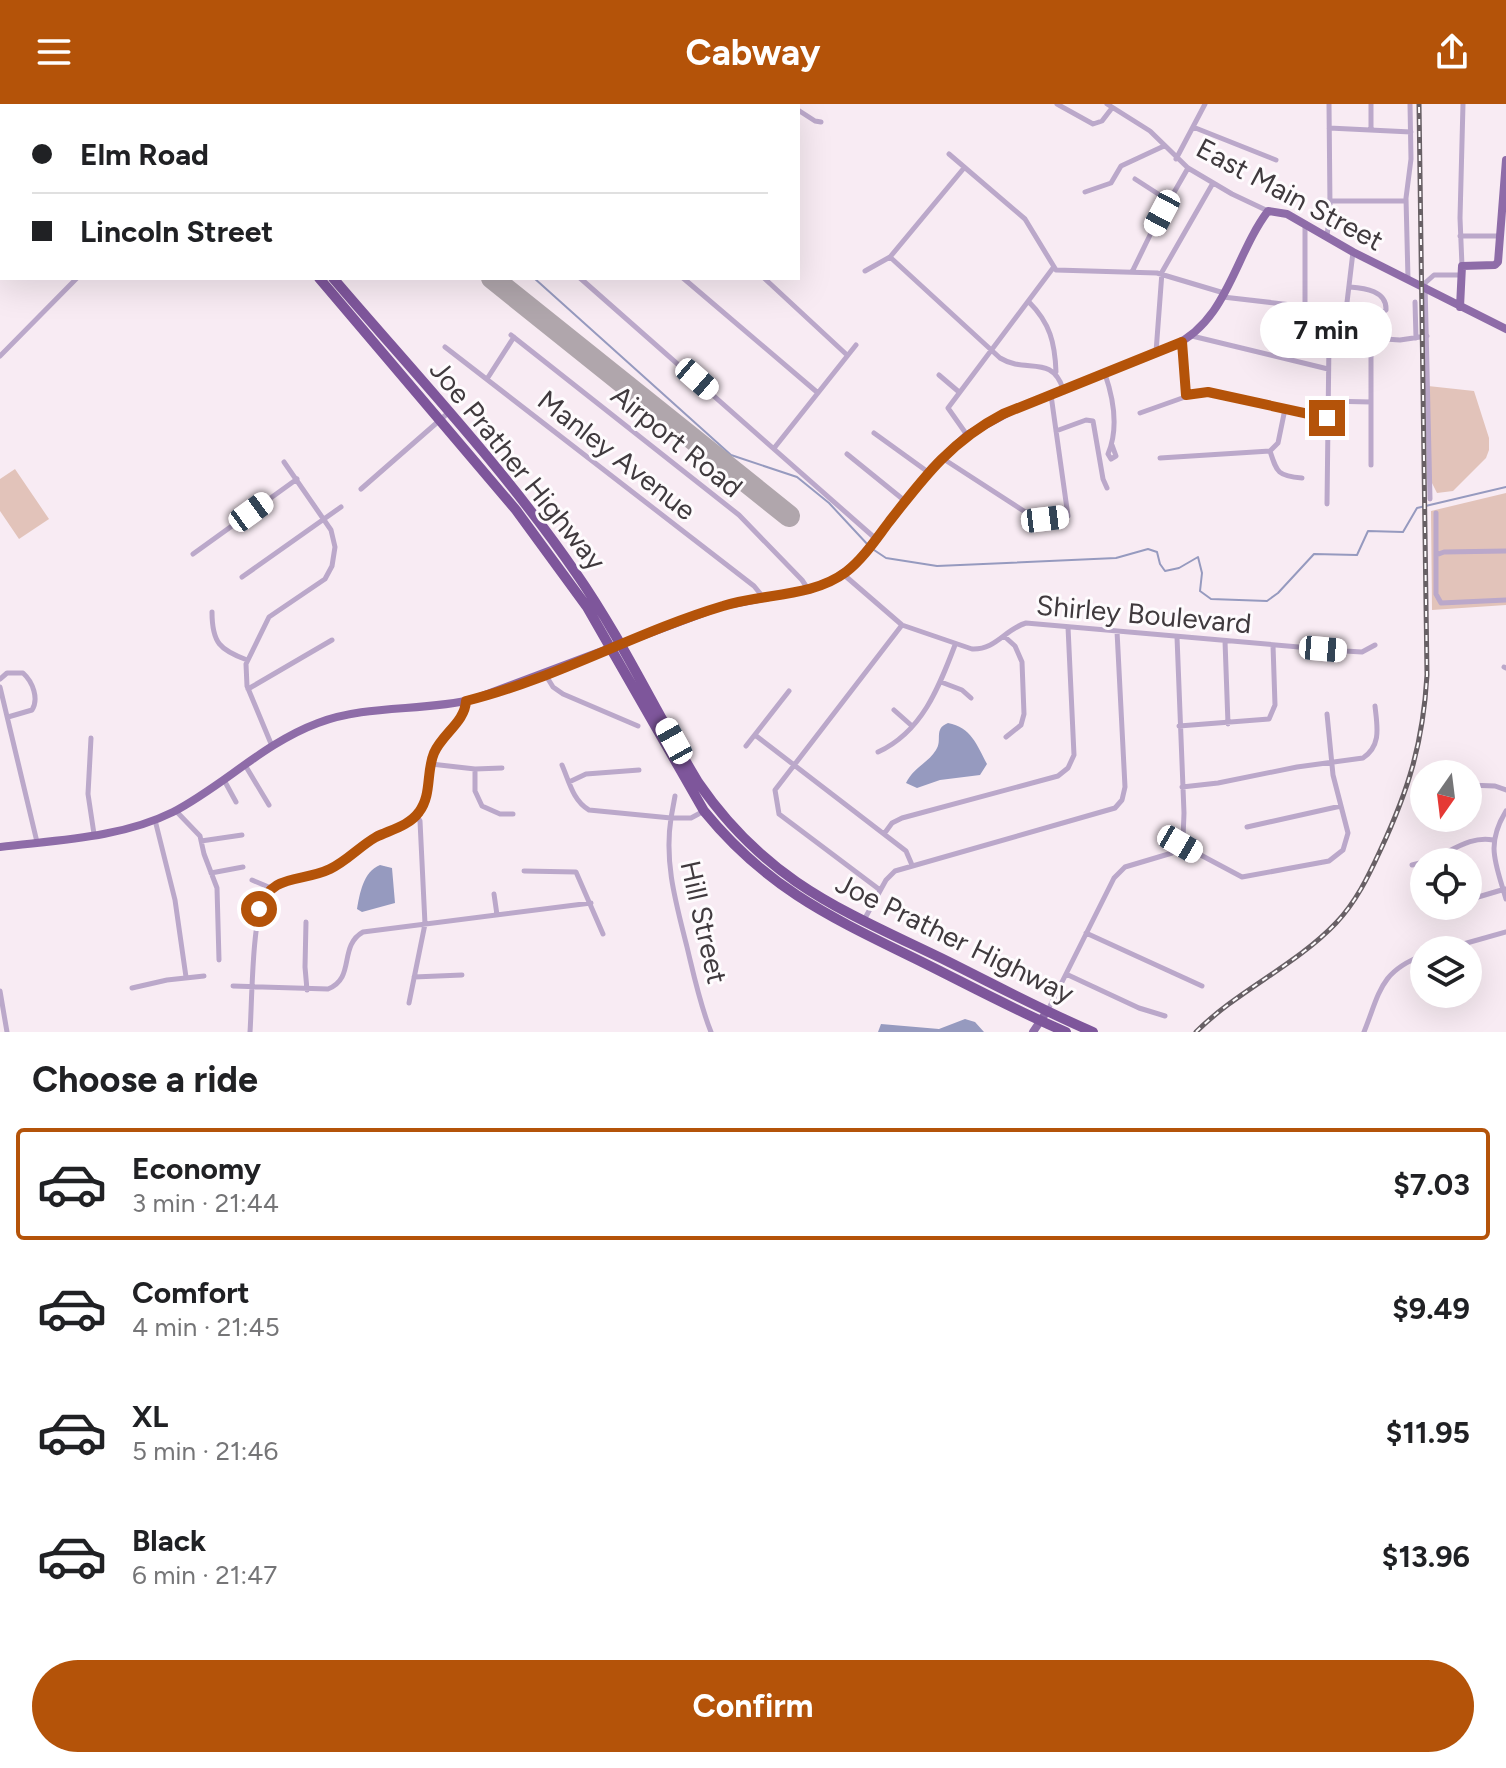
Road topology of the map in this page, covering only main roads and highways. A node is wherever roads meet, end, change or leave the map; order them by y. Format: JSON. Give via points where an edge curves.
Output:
{"nodes":[{"id":1,"x":1506,"y":160,"type":"edge"},
{"id":2,"x":321,"y":280,"type":"edge"},
{"id":3,"x":335,"y":280,"type":"edge"},
{"id":4,"x":1460,"y":307,"type":"junction"},
{"id":5,"x":1506,"y":329,"type":"edge"},
{"id":6,"x":444,"y":416,"type":"junction"},
{"id":7,"x":616,"y":646,"type":"junction"},
{"id":8,"x":708,"y":807,"type":"junction"},
{"id":9,"x":0,"y":847,"type":"edge"},
{"id":10,"x":1047,"y":1011,"type":"junction"},
{"id":11,"x":1042,"y":1025,"type":"edge"},
{"id":12,"x":1033,"y":1032,"type":"edge"},
{"id":13,"x":1066,"y":1032,"type":"edge"},
{"id":14,"x":1093,"y":1032,"type":"edge"}],
"edges":[{"from":1,"to":4,"type":"main road","via":[[1498,262],[1461,270]]},
{"from":2,"to":6,"type":"highway","name":"Joe Prather Highway"},
{"from":3,"to":6,"type":"highway","name":"Joe Prather Highway"},
{"from":4,"to":5,"type":"main road","name":"East Main Street"},
{"from":4,"to":7,"type":"main road","name":"East Main Street","via":[[1284,213],[1268,211],[1224,295],[1192,336],[1003,414],[967,435],[928,472],[843,574],[808,589],[722,606]]},
{"from":6,"to":7,"type":"highway","name":"Joe Prather Highway","via":[[559,548]]},
{"from":7,"to":8,"type":"highway","name":"Joe Prather Highway"},
{"from":7,"to":9,"type":"main road","via":[[466,701],[342,715],[311,726],[155,820],[121,830]]},
{"from":8,"to":10,"type":"highway","name":"Joe Prather Highway","via":[[776,869],[817,897]]},
{"from":8,"to":11,"type":"highway","name":"Joe Prather Highway","via":[[743,855],[797,897]]},
{"from":10,"to":11,"type":"main road"},
{"from":10,"to":14,"type":"highway","name":"Joe Prather Highway"},
{"from":11,"to":12,"type":"main road"},
{"from":11,"to":13,"type":"highway","name":"Joe Prather Highway"}]}
